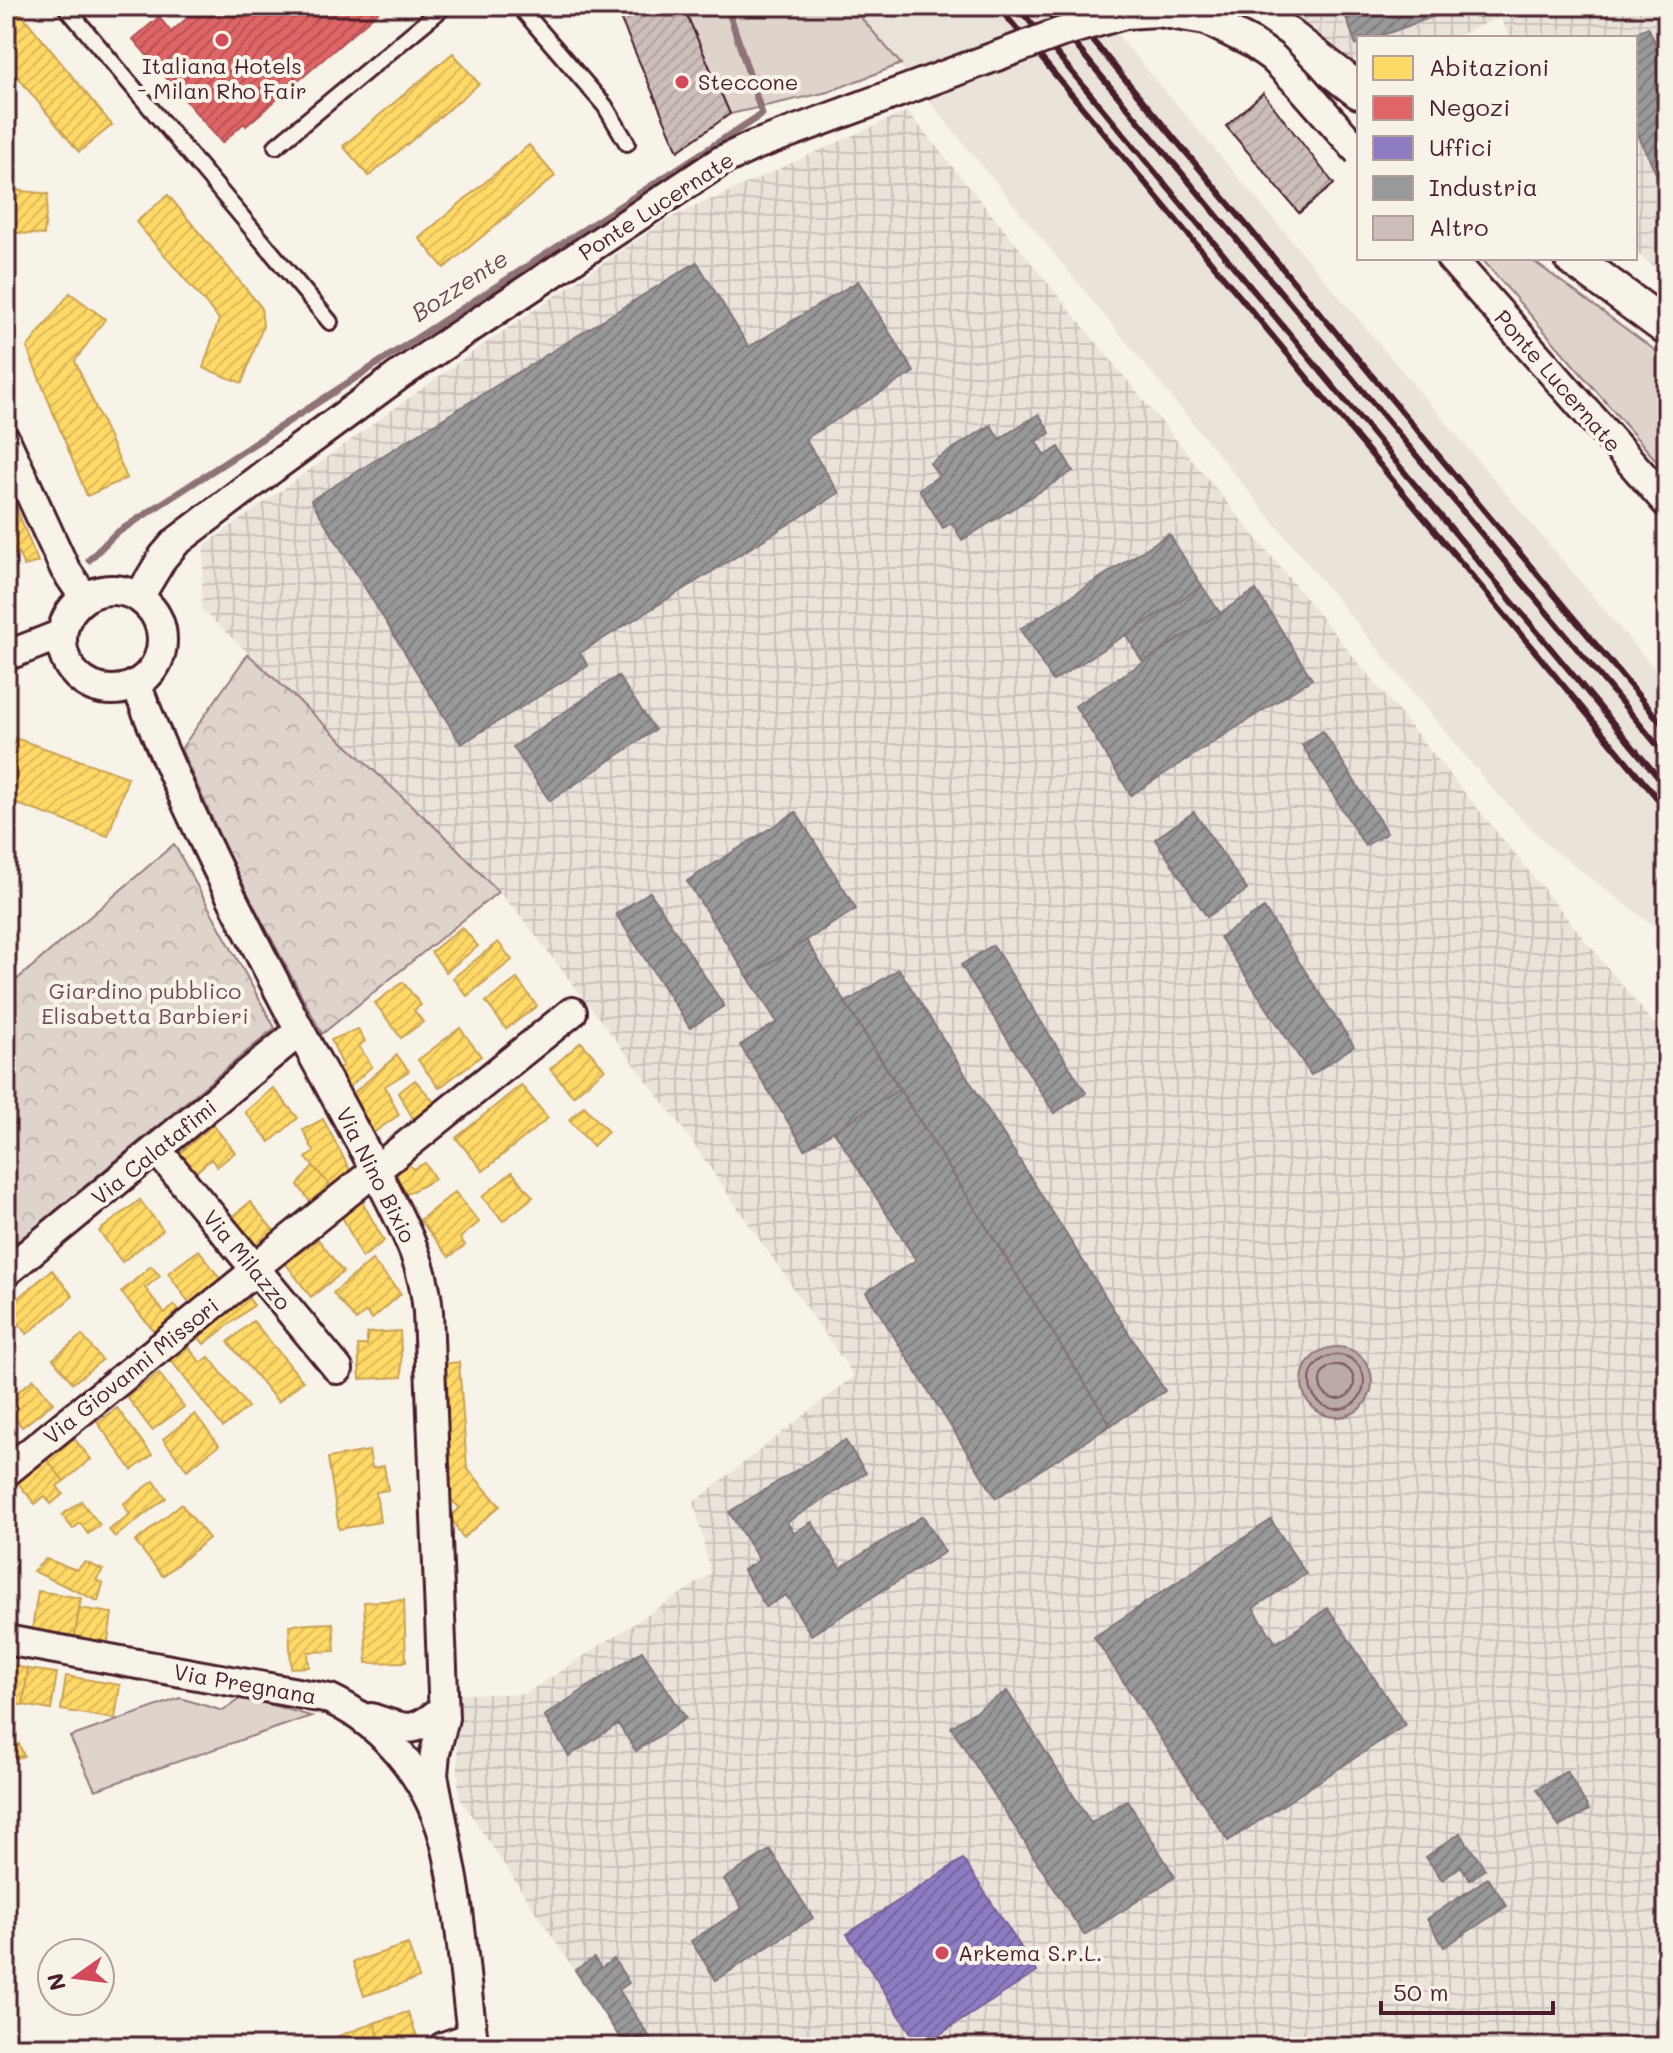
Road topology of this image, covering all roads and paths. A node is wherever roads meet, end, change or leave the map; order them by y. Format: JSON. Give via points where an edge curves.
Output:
{"nodes":[{"id":1,"x":65,"y":6,"type":"edge"},
{"id":2,"x":445,"y":6,"type":"edge"},
{"id":3,"x":519,"y":6,"type":"edge"},
{"id":4,"x":1250,"y":6,"type":"edge"},
{"id":5,"x":1357,"y":89,"type":"edge"},
{"id":6,"x":627,"y":143,"type":"dead end"},
{"id":7,"x":276,"y":146,"type":"dead end"},
{"id":8,"x":1357,"y":150,"type":"edge"},
{"id":9,"x":1453,"y":260,"type":"edge"},
{"id":10,"x":1575,"y":260,"type":"edge"},
{"id":11,"x":330,"y":322,"type":"dead end"},
{"id":12,"x":1667,"y":328,"type":"edge"},
{"id":13,"x":6,"y":441,"type":"edge"},
{"id":14,"x":16,"y":493,"type":"edge"},
{"id":15,"x":1667,"y":503,"type":"edge"},
{"id":16,"x":84,"y":597,"type":"junction"},
{"id":17,"x":139,"y":597,"type":"junction"},
{"id":18,"x":62,"y":634,"type":"junction"},
{"id":19,"x":6,"y":656,"type":"edge"},
{"id":20,"x":136,"y":684,"type":"junction"},
{"id":21,"x":572,"y":1012,"type":"dead end"},
{"id":22,"x":300,"y":1031,"type":"junction"},
{"id":23,"x":157,"y":1150,"type":"junction"},
{"id":24,"x":375,"y":1169,"type":"junction"},
{"id":25,"x":255,"y":1269,"type":"junction"},
{"id":26,"x":6,"y":1272,"type":"edge"},
{"id":27,"x":338,"y":1369,"type":"dead end"},
{"id":28,"x":6,"y":1472,"type":"edge"},
{"id":29,"x":6,"y":1640,"type":"edge"},
{"id":30,"x":443,"y":1709,"type":"junction"},
{"id":31,"x":359,"y":1714,"type":"junction"},
{"id":32,"x":448,"y":1851,"type":"junction"},
{"id":33,"x":473,"y":2042,"type":"edge"},
{"id":34,"x":443,"y":2047,"type":"edge"}],
"edges":[{"from":1,"to":11,"type":"lane"},
{"from":2,"to":7,"type":"lane"},
{"from":3,"to":6,"type":"lane","via":[[605,106]]},
{"from":4,"to":5,"type":"street"},
{"from":8,"to":17,"type":"street","name":"Ponte Lucernate","bridge":true,"via":[[1272,57],[1206,20],[1158,12],[1125,14],[1072,29],[753,146],[721,161],[402,373],[176,542]]},
{"from":9,"to":15,"type":"street","name":"Ponte Lucernate"},
{"from":10,"to":12,"type":"street"},
{"from":13,"to":14,"type":"street"},
{"from":14,"to":16,"type":"street"},
{"from":16,"to":17,"type":"street","via":[[112,589]]},
{"from":16,"to":18,"type":"street"},
{"from":17,"to":20,"type":"street","via":[[151,606],[163,634],[157,663]]},
{"from":18,"to":19,"type":"street"},
{"from":18,"to":20,"type":"street","via":[[67,660],[84,681],[110,690]]},
{"from":20,"to":22,"type":"street","name":"Via Nino Bixio","via":[[172,770]]},
{"from":21,"to":24,"type":"street","name":"Via Giovanni Missori"},
{"from":22,"to":23,"type":"street","name":"Via Calatafimi"},
{"from":22,"to":24,"type":"street","name":"Via Nino Bixio"},
{"from":23,"to":25,"type":"street","name":"Via Milazzo"},
{"from":23,"to":26,"type":"street","name":"Via Calatafimi"},
{"from":24,"to":25,"type":"street","name":"Via Giovanni Missori"},
{"from":24,"to":30,"type":"street","name":"Via Nino Bixio","via":[[415,1248],[426,1288]]},
{"from":25,"to":27,"type":"street","name":"Via Milazzo"},
{"from":25,"to":28,"type":"street","name":"Via Giovanni Missori"},
{"from":29,"to":31,"type":"street","name":"Via Pregnana","via":[[317,1696]]},
{"from":30,"to":31,"type":"street","via":[[406,1730]]},
{"from":30,"to":32,"type":"street","name":"Via Nino Bixio","via":[[433,1775]]},
{"from":31,"to":32,"type":"street","name":"Via Pregnana","via":[[409,1764]]},
{"from":32,"to":33,"type":"street","name":"Via Pregnana"},
{"from":33,"to":34,"type":"street"}]}
